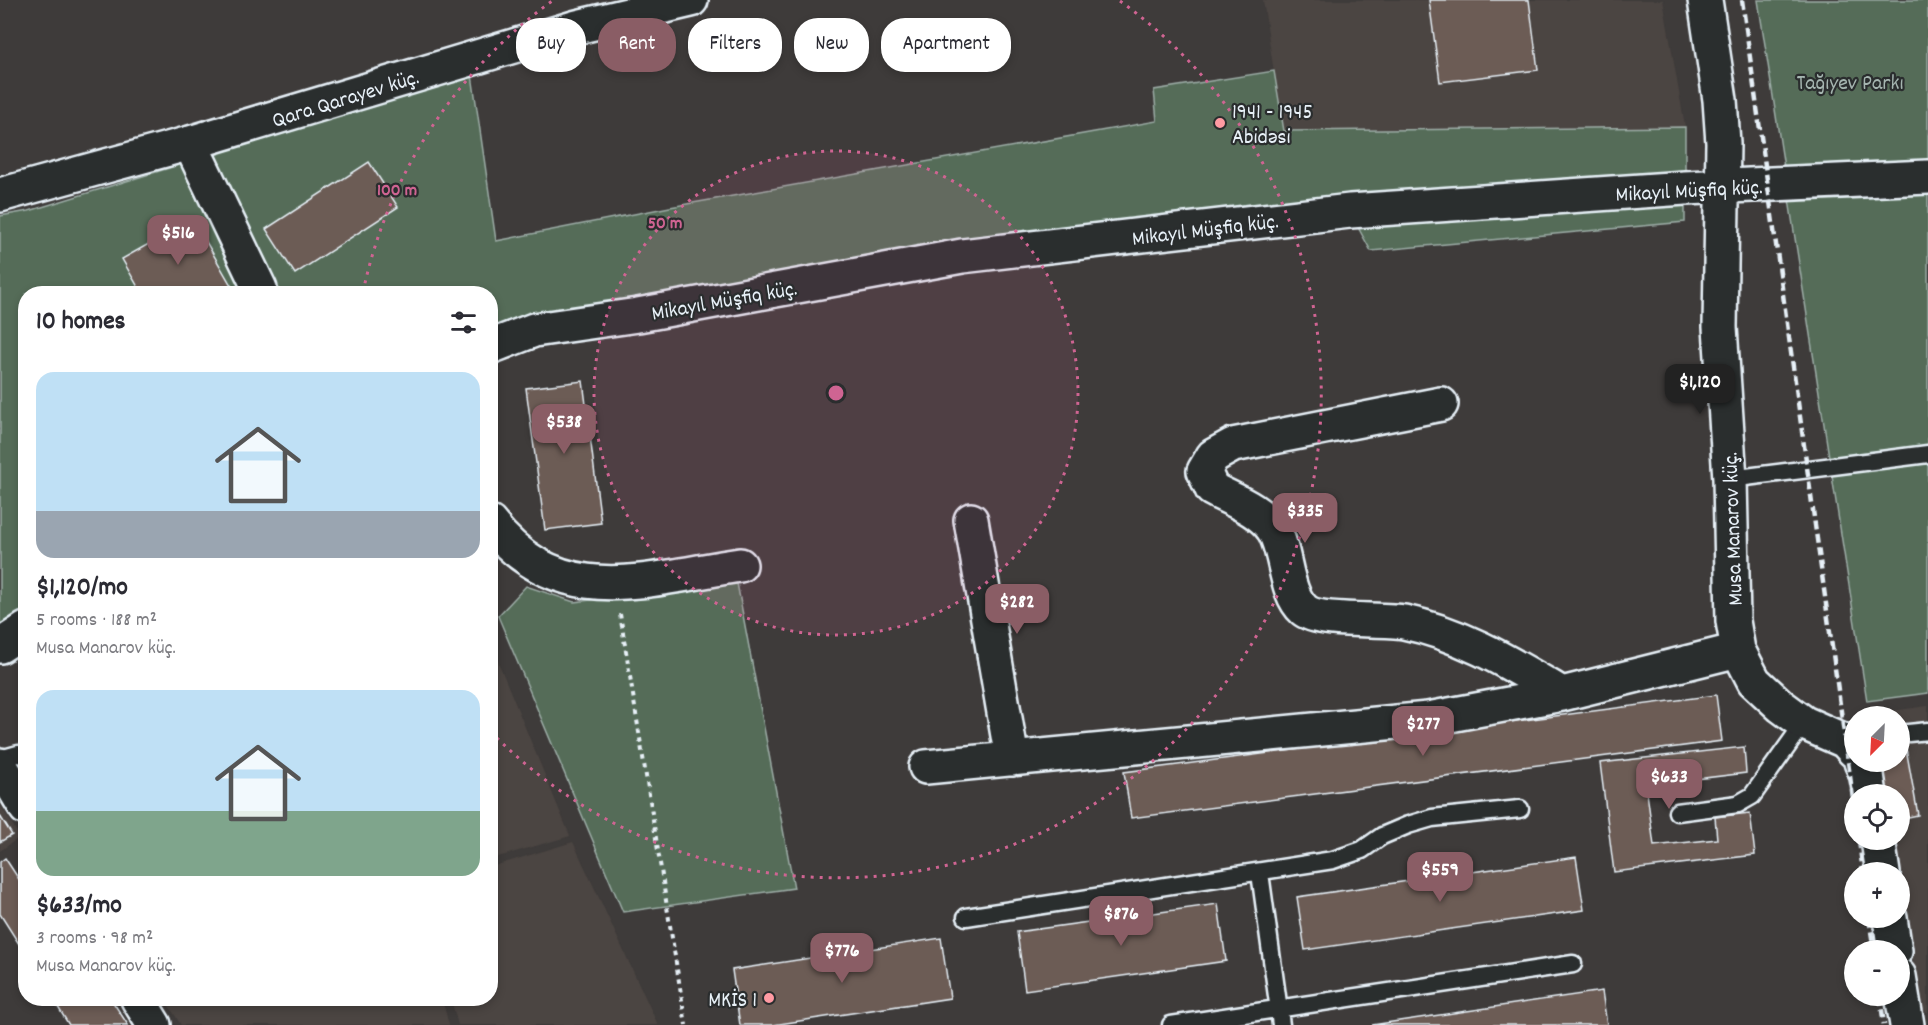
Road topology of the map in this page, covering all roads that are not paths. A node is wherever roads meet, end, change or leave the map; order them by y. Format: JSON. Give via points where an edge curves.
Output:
{"nodes":[{"id":1,"x":691,"y":0,"type":"edge"},
{"id":2,"x":1705,"y":0,"type":"edge"},
{"id":3,"x":190,"y":143,"type":"junction"},
{"id":4,"x":1928,"y":177,"type":"edge"},
{"id":5,"x":1722,"y":186,"type":"junction"},
{"id":6,"x":0,"y":195,"type":"edge"},
{"id":7,"x":259,"y":286,"type":"edge"},
{"id":8,"x":498,"y":344,"type":"edge"},
{"id":9,"x":1441,"y":404,"type":"dead end"},
{"id":10,"x":1928,"y":454,"type":"edge"},
{"id":11,"x":1730,"y":479,"type":"junction"},
{"id":12,"x":971,"y":520,"type":"dead end"},
{"id":13,"x":498,"y":530,"type":"edge"},
{"id":14,"x":740,"y":564,"type":"dead end"},
{"id":15,"x":18,"y":634,"type":"edge"},
{"id":16,"x":0,"y":646,"type":"edge"},
{"id":17,"x":1738,"y":650,"type":"junction"},
{"id":18,"x":1562,"y":694,"type":"junction"},
{"id":19,"x":1804,"y":723,"type":"junction"},
{"id":20,"x":1928,"y":730,"type":"edge"},
{"id":21,"x":1910,"y":732,"type":"edge"},
{"id":22,"x":1844,"y":744,"type":"edge"},
{"id":23,"x":18,"y":754,"type":"edge"},
{"id":24,"x":0,"y":759,"type":"edge"},
{"id":25,"x":1012,"y":759,"type":"junction"},
{"id":26,"x":0,"y":765,"type":"edge"},
{"id":27,"x":926,"y":767,"type":"dead end"},
{"id":28,"x":18,"y":795,"type":"edge"},
{"id":29,"x":1520,"y":809,"type":"dead end"},
{"id":30,"x":1677,"y":812,"type":"dead end"},
{"id":31,"x":1260,"y":873,"type":"junction"},
{"id":32,"x":966,"y":917,"type":"dead end"},
{"id":33,"x":1573,"y":964,"type":"dead end"},
{"id":34,"x":142,"y":1006,"type":"edge"},
{"id":35,"x":1904,"y":1006,"type":"edge"},
{"id":36,"x":1280,"y":1017,"type":"edge"},
{"id":37,"x":154,"y":1025,"type":"edge"},
{"id":38,"x":1171,"y":1025,"type":"edge"},
{"id":39,"x":1907,"y":1025,"type":"edge"}],
"edges":[{"from":1,"to":3,"type":"street","name":"Qara Qarayev küç.","via":[[577,27]]},
{"from":2,"to":5,"type":"street","name":"Musa Manarov küç.","via":[[1720,100]]},
{"from":3,"to":6,"type":"street","name":"Qara Qarayev küç."},
{"from":3,"to":7,"type":"street"},
{"from":4,"to":5,"type":"street","name":"Mikayıl Müşfiq küç."},
{"from":5,"to":8,"type":"street","name":"Mikayıl Müşfiq küç.","via":[[1350,211],[962,256],[534,330]]},
{"from":5,"to":11,"type":"street","name":"Musa Manarov küç.","via":[[1720,327]]},
{"from":9,"to":18,"type":"street","via":[[1233,445],[1213,456],[1204,471],[1212,489],[1256,513],[1274,530],[1293,590],[1304,610],[1321,616],[1429,628],[1481,646]]},
{"from":10,"to":11,"type":"lane"},
{"from":11,"to":17,"type":"street","name":"Musa Manarov küç.","via":[[1733,621]]},
{"from":12,"to":25,"type":"street"},
{"from":13,"to":14,"type":"street","via":[[541,567],[568,580],[590,584],[616,584]]},
{"from":15,"to":16,"type":"street"},
{"from":17,"to":18,"type":"street"},
{"from":17,"to":19,"type":"street","name":"Musa Manarov küç.","via":[[1754,681]]},
{"from":18,"to":25,"type":"street","via":[[1387,724]]},
{"from":19,"to":22,"type":"street","name":"Musa Manarov küç."},
{"from":19,"to":30,"type":"lane","via":[[1752,796],[1738,804]]},
{"from":20,"to":21,"type":"lane"},
{"from":23,"to":24,"type":"lane"},
{"from":25,"to":27,"type":"street"},
{"from":26,"to":28,"type":"street"},
{"from":29,"to":31,"type":"lane","via":[[1432,819],[1408,825],[1333,860]]},
{"from":31,"to":32,"type":"lane"},
{"from":31,"to":36,"type":"lane"},
{"from":33,"to":36,"type":"lane"},
{"from":34,"to":37,"type":"street"},
{"from":35,"to":39,"type":"street"},
{"from":36,"to":38,"type":"lane"}]}
